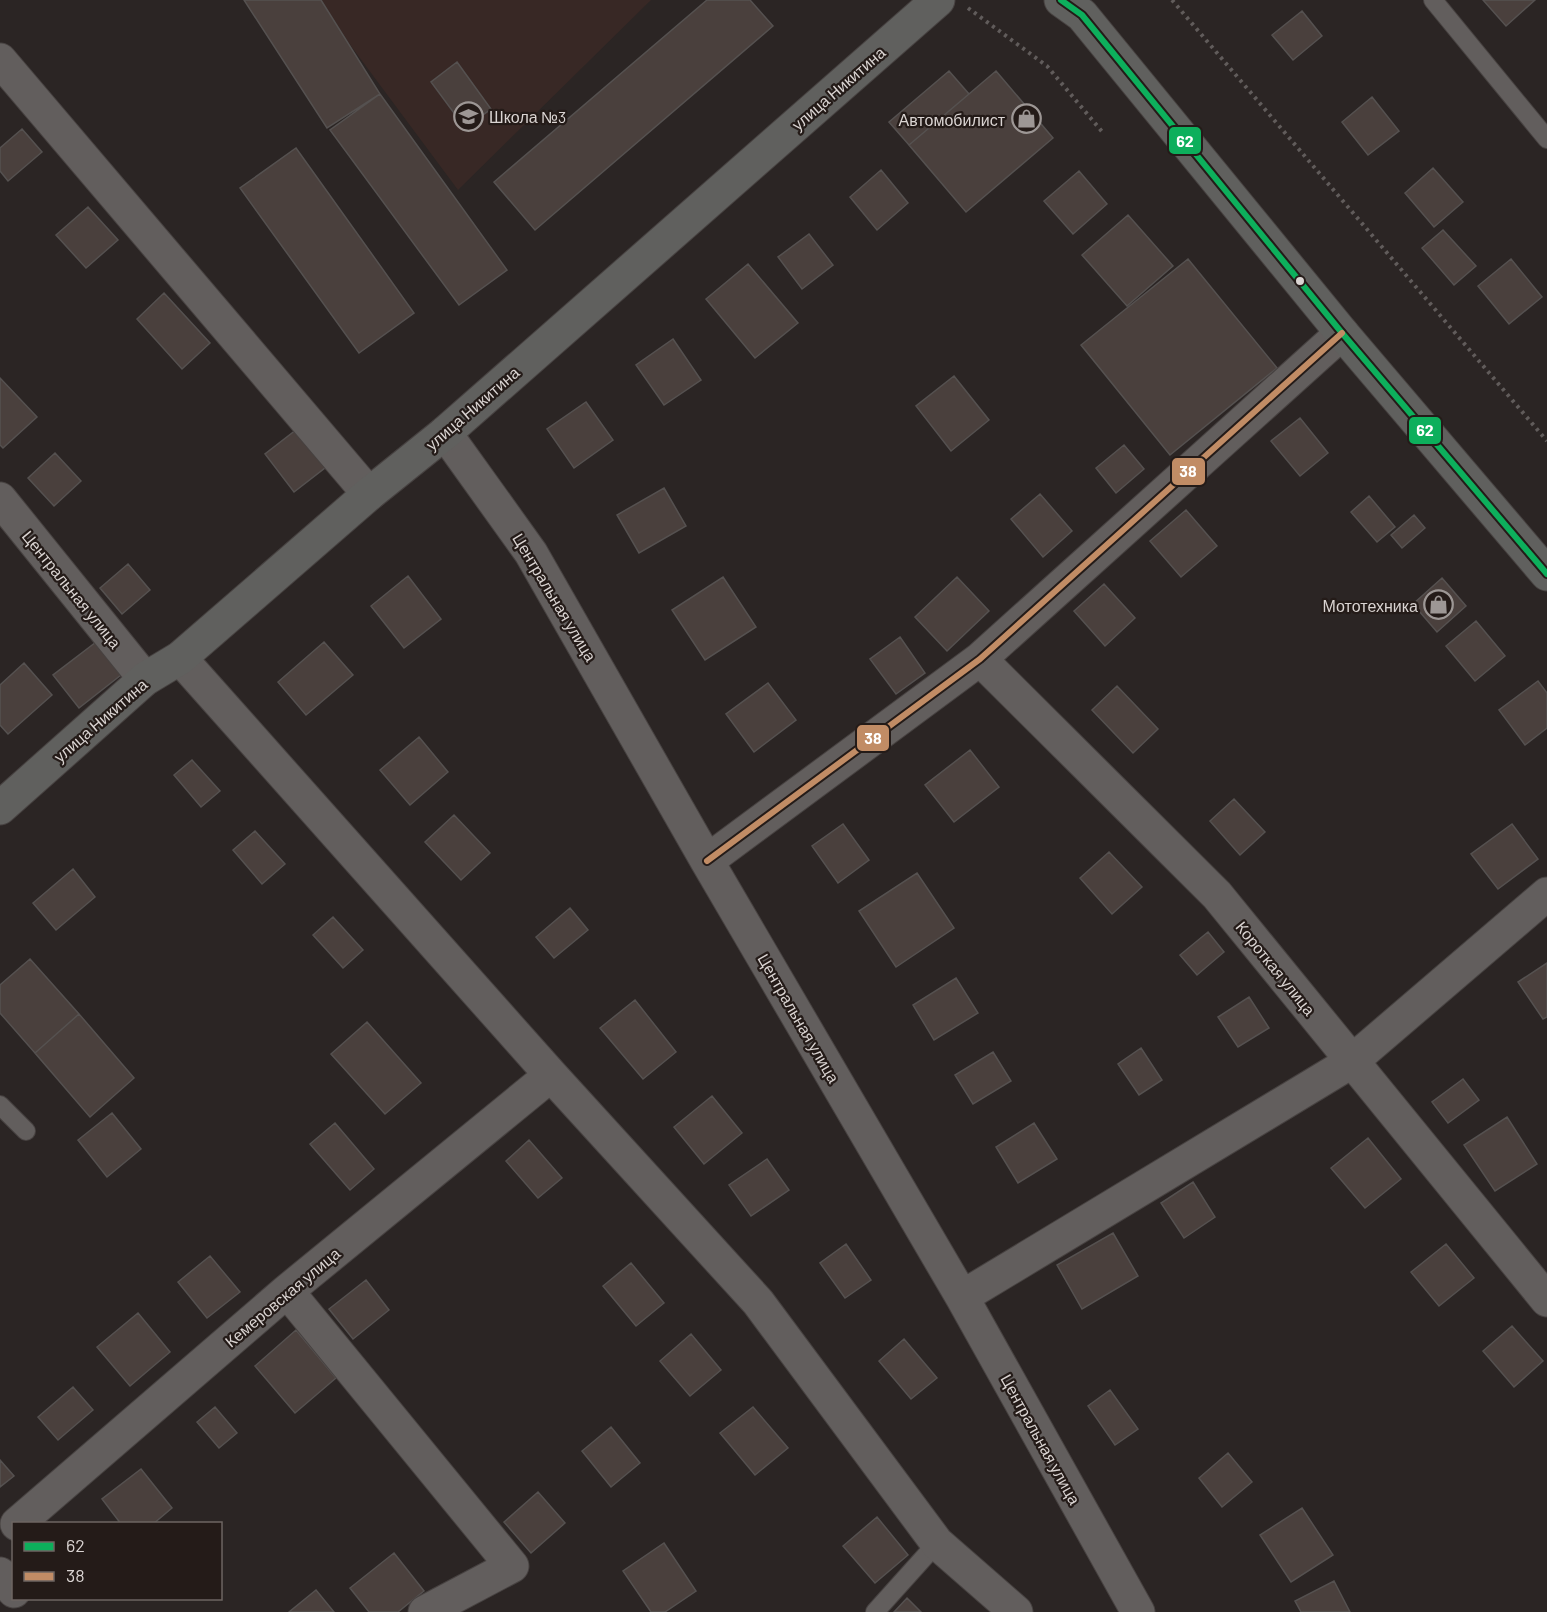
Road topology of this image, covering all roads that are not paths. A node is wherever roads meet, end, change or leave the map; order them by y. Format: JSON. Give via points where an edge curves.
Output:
{"nodes":[{"id":1,"x":1433,"y":0,"type":"edge"},
{"id":2,"x":952,"y":3,"type":"edge"},
{"id":3,"x":1073,"y":5,"type":"edge"},
{"id":4,"x":0,"y":60,"type":"edge"},
{"id":5,"x":1547,"y":139,"type":"edge"},
{"id":6,"x":1342,"y":333,"type":"junction"},
{"id":7,"x":444,"y":433,"type":"junction"},
{"id":8,"x":369,"y":494,"type":"junction"},
{"id":9,"x":0,"y":499,"type":"edge"},
{"id":10,"x":1547,"y":574,"type":"edge"},
{"id":11,"x":180,"y":658,"type":"junction"},
{"id":12,"x":980,"y":658,"type":"junction"},
{"id":13,"x":145,"y":679,"type":"junction"},
{"id":14,"x":2,"y":802,"type":"edge"},
{"id":15,"x":707,"y":861,"type":"junction"},
{"id":16,"x":1547,"y":894,"type":"edge"},
{"id":17,"x":1351,"y":1062,"type":"junction"},
{"id":18,"x":551,"y":1075,"type":"junction"},
{"id":19,"x":0,"y":1105,"type":"edge"},
{"id":20,"x":26,"y":1131,"type":"dead end"},
{"id":21,"x":287,"y":1291,"type":"junction"},
{"id":22,"x":962,"y":1297,"type":"junction"},
{"id":23,"x":1547,"y":1300,"type":"edge"},
{"id":24,"x":19,"y":1522,"type":"edge"},
{"id":25,"x":12,"y":1529,"type":"edge"},
{"id":26,"x":0,"y":1538,"type":"edge"},
{"id":27,"x":937,"y":1543,"type":"junction"},
{"id":28,"x":0,"y":1574,"type":"edge"},
{"id":29,"x":12,"y":1589,"type":"edge"},
{"id":30,"x":21,"y":1600,"type":"edge"},
{"id":31,"x":30,"y":1612,"type":"edge"},
{"id":32,"x":425,"y":1612,"type":"edge"},
{"id":33,"x":875,"y":1612,"type":"edge"},
{"id":34,"x":1016,"y":1612,"type":"edge"},
{"id":35,"x":1138,"y":1612,"type":"edge"}],
"edges":[{"from":1,"to":5,"type":"lane"},
{"from":2,"to":7,"type":"street","name":"улица Никитина"},
{"from":3,"to":6,"type":"street"},
{"from":4,"to":8,"type":"street"},
{"from":6,"to":10,"type":"street"},
{"from":6,"to":12,"type":"street"},
{"from":7,"to":8,"type":"street","name":"улица Никитина"},
{"from":7,"to":15,"type":"street","name":"Центральная улица","via":[[531,552]]},
{"from":8,"to":11,"type":"street","name":"улица Никитина"},
{"from":9,"to":13,"type":"street","name":"Центральная улица"},
{"from":11,"to":13,"type":"street","name":"улица Никитина"},
{"from":11,"to":18,"type":"street"},
{"from":12,"to":15,"type":"street"},
{"from":12,"to":17,"type":"street","name":"Короткая улица","via":[[1217,895]]},
{"from":13,"to":14,"type":"street","name":"улица Никитина"},
{"from":15,"to":22,"type":"street","name":"Центральная улица"},
{"from":16,"to":17,"type":"street"},
{"from":17,"to":22,"type":"street"},
{"from":17,"to":23,"type":"street","name":"Короткая улица"},
{"from":18,"to":21,"type":"street","name":"Кемеровская улица"},
{"from":18,"to":27,"type":"street","via":[[758,1302]]},
{"from":19,"to":20,"type":"lane"},
{"from":21,"to":24,"type":"street","name":"Кемеровская улица"},
{"from":21,"to":32,"type":"street","via":[[512,1566]]},
{"from":22,"to":35,"type":"street","name":"Центральная улица"},
{"from":25,"to":26,"type":"street"},
{"from":27,"to":33,"type":"lane"},
{"from":27,"to":34,"type":"street"},
{"from":28,"to":29,"type":"street"},
{"from":30,"to":31,"type":"street"}]}
